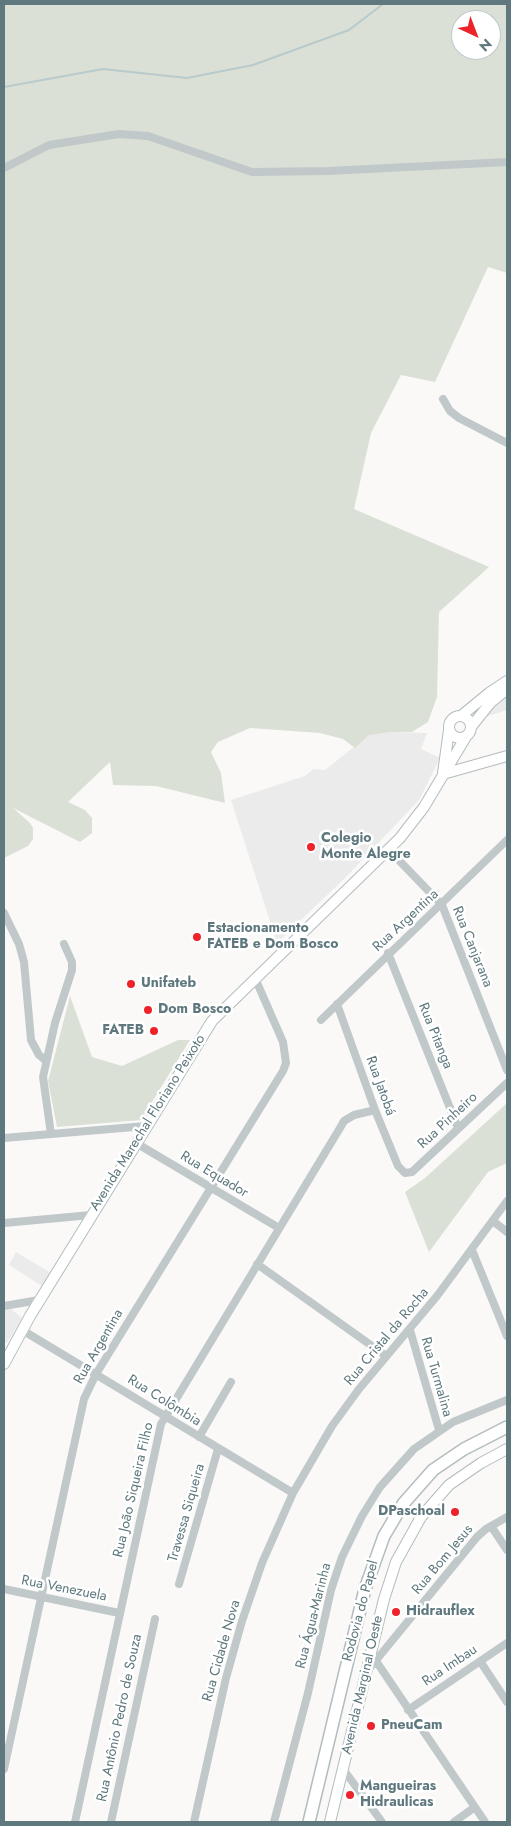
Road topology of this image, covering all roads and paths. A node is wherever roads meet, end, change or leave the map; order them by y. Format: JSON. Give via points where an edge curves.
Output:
{"nodes":[{"id":1,"x":507,"y":162,"type":"edge"},
{"id":2,"x":4,"y":168,"type":"edge"},
{"id":3,"x":443,"y":400,"type":"dead end"},
{"id":4,"x":507,"y":443,"type":"edge"},
{"id":5,"x":507,"y":681,"type":"edge"},
{"id":6,"x":507,"y":689,"type":"edge"},
{"id":7,"x":461,"y":716,"type":"junction"},
{"id":8,"x":449,"y":730,"type":"junction"},
{"id":9,"x":467,"y":734,"type":"junction"},
{"id":10,"x":446,"y":748,"type":"junction"},
{"id":11,"x":507,"y":756,"type":"edge"},
{"id":12,"x":443,"y":774,"type":"junction"},
{"id":13,"x":507,"y":840,"type":"edge"},
{"id":14,"x":389,"y":850,"type":"junction"},
{"id":15,"x":442,"y":904,"type":"junction"},
{"id":16,"x":4,"y":913,"type":"edge"},
{"id":17,"x":64,"y":944,"type":"dead end"},
{"id":18,"x":388,"y":953,"type":"junction"},
{"id":19,"x":255,"y":978,"type":"junction"},
{"id":20,"x":337,"y":1004,"type":"junction"},
{"id":21,"x":322,"y":1020,"type":"dead end"},
{"id":22,"x":45,"y":1060,"type":"junction"},
{"id":23,"x":507,"y":1070,"type":"edge"},
{"id":24,"x":507,"y":1083,"type":"edge"},
{"id":25,"x":375,"y":1110,"type":"junction"},
{"id":26,"x":146,"y":1126,"type":"junction"},
{"id":27,"x":458,"y":1128,"type":"junction"},
{"id":28,"x":51,"y":1134,"type":"junction"},
{"id":29,"x":4,"y":1138,"type":"edge"},
{"id":30,"x":136,"y":1143,"type":"junction"},
{"id":31,"x":405,"y":1173,"type":"joint"},
{"id":32,"x":211,"y":1188,"type":"junction"},
{"id":33,"x":507,"y":1201,"type":"edge"},
{"id":34,"x":92,"y":1215,"type":"junction"},
{"id":35,"x":493,"y":1221,"type":"junction"},
{"id":36,"x":4,"y":1223,"type":"edge"},
{"id":37,"x":279,"y":1228,"type":"junction"},
{"id":38,"x":507,"y":1232,"type":"edge"},
{"id":39,"x":472,"y":1250,"type":"junction"},
{"id":40,"x":257,"y":1264,"type":"junction"},
{"id":41,"x":39,"y":1300,"type":"junction"},
{"id":42,"x":4,"y":1306,"type":"edge"},
{"id":43,"x":22,"y":1330,"type":"junction"},
{"id":44,"x":410,"y":1330,"type":"junction"},
{"id":45,"x":507,"y":1336,"type":"edge"},
{"id":46,"x":386,"y":1356,"type":"junction"},
{"id":47,"x":4,"y":1364,"type":"edge"},
{"id":48,"x":96,"y":1374,"type":"junction"},
{"id":49,"x":231,"y":1382,"type":"dead end"},
{"id":50,"x":507,"y":1400,"type":"edge"},
{"id":51,"x":165,"y":1415,"type":"junction"},
{"id":52,"x":507,"y":1427,"type":"edge"},
{"id":53,"x":439,"y":1430,"type":"junction"},
{"id":54,"x":199,"y":1437,"type":"junction"},
{"id":55,"x":218,"y":1449,"type":"junction"},
{"id":56,"x":507,"y":1449,"type":"edge"},
{"id":57,"x":293,"y":1493,"type":"junction"},
{"id":58,"x":507,"y":1518,"type":"edge"},
{"id":59,"x":491,"y":1526,"type":"junction"},
{"id":60,"x":507,"y":1550,"type":"edge"},
{"id":61,"x":180,"y":1584,"type":"dead end"},
{"id":62,"x":4,"y":1589,"type":"edge"},
{"id":63,"x":41,"y":1597,"type":"junction"},
{"id":64,"x":119,"y":1612,"type":"junction"},
{"id":65,"x":155,"y":1619,"type":"dead end"},
{"id":66,"x":507,"y":1643,"type":"edge"},
{"id":67,"x":376,"y":1661,"type":"junction"},
{"id":68,"x":480,"y":1661,"type":"junction"},
{"id":69,"x":366,"y":1672,"type":"junction"},
{"id":70,"x":507,"y":1702,"type":"edge"},
{"id":71,"x":408,"y":1710,"type":"junction"},
{"id":72,"x":4,"y":1769,"type":"edge"},
{"id":73,"x":343,"y":1769,"type":"junction"},
{"id":74,"x":475,"y":1807,"type":"junction"},
{"id":75,"x":75,"y":1822,"type":"edge"},
{"id":76,"x":111,"y":1822,"type":"edge"},
{"id":77,"x":194,"y":1822,"type":"edge"},
{"id":78,"x":274,"y":1822,"type":"edge"},
{"id":79,"x":309,"y":1822,"type":"edge"},
{"id":80,"x":330,"y":1822,"type":"edge"},
{"id":81,"x":382,"y":1822,"type":"edge"},
{"id":82,"x":454,"y":1822,"type":"edge"},
{"id":83,"x":485,"y":1822,"type":"edge"}],
"edges":[{"from":1,"to":2,"type":"street","via":[[328,172],[252,172],[148,136],[119,134],[49,144]]},
{"from":3,"to":4,"type":"street","via":[[459,418]]},
{"from":5,"to":7,"type":"main road"},
{"from":6,"to":9,"type":"main road","name":"Avenida Marechal Floriano Peixoto","via":[[486,706]]},
{"from":7,"to":8,"type":"main road","via":[[452,718]]},
{"from":7,"to":9,"type":"main road","via":[[467,718]]},
{"from":8,"to":9,"type":"main road","via":[[458,738]]},
{"from":8,"to":10,"type":"main road","name":"Avenida Marechal Floriano Peixoto"},
{"from":9,"to":10,"type":"main road"},
{"from":9,"to":12,"type":"main road","name":"Avenida Marechal Floriano Peixoto"},
{"from":10,"to":12,"type":"main road","name":"Avenida Marechal Floriano Peixoto"},
{"from":11,"to":12,"type":"main road"},
{"from":12,"to":14,"type":"main road","name":"Avenida Marechal Floriano Peixoto","via":[[424,807]]},
{"from":13,"to":15,"type":"street","name":"Rua Argentina"},
{"from":14,"to":15,"type":"street","name":"Rua Canjarana"},
{"from":14,"to":19,"type":"main road","name":"Avenida Marechal Floriano Peixoto"},
{"from":15,"to":18,"type":"street","name":"Rua Argentina"},
{"from":15,"to":23,"type":"street","name":"Rua Canjarana"},
{"from":16,"to":22,"type":"street","via":[[24,962],[31,1040],[38,1055]]},
{"from":17,"to":22,"type":"street","via":[[72,970]]},
{"from":18,"to":20,"type":"street","name":"Rua Argentina"},
{"from":18,"to":27,"type":"street","name":"Rua Pitanga"},
{"from":19,"to":26,"type":"main road","name":"Avenida Marechal Floriano Peixoto","via":[[212,1021]]},
{"from":19,"to":32,"type":"street","name":"Rua Argentina","via":[[282,1042],[286,1063]]},
{"from":20,"to":21,"type":"street","name":"Rua Argentina"},
{"from":20,"to":25,"type":"street","name":"Rua Jatobá"},
{"from":22,"to":28,"type":"street","via":[[44,1091]]},
{"from":24,"to":27,"type":"street","name":"Rua Pinheiro"},
{"from":25,"to":31,"type":"street","name":"Rua Jatobá","via":[[398,1166]]},
{"from":25,"to":37,"type":"street","name":"Rua João Siqueira Filho","via":[[344,1121]]},
{"from":26,"to":28,"type":"street"},
{"from":26,"to":30,"type":"main road","name":"Avenida Marechal Floriano Peixoto"},
{"from":27,"to":31,"type":"street","name":"Rua Pinheiro","via":[[412,1172]]},
{"from":28,"to":29,"type":"street"},
{"from":30,"to":32,"type":"street","name":"Rua Equador"},
{"from":30,"to":34,"type":"main road","name":"Avenida Marechal Floriano Peixoto"},
{"from":32,"to":37,"type":"street","name":"Rua Equador"},
{"from":32,"to":48,"type":"street","name":"Rua Argentina"},
{"from":33,"to":35,"type":"street","name":"Rua Cristal da Rocha"},
{"from":34,"to":36,"type":"street"},
{"from":34,"to":41,"type":"main road","name":"Avenida Marechal Floriano Peixoto"},
{"from":35,"to":38,"type":"street"},
{"from":35,"to":39,"type":"street","name":"Rua Cristal da Rocha"},
{"from":37,"to":40,"type":"street","name":"Rua João Siqueira Filho"},
{"from":39,"to":44,"type":"street","name":"Rua Cristal da Rocha"},
{"from":39,"to":45,"type":"street"},
{"from":40,"to":46,"type":"street"},
{"from":40,"to":51,"type":"street","name":"Rua João Siqueira Filho"},
{"from":41,"to":42,"type":"street"},
{"from":41,"to":43,"type":"main road","name":"Avenida Marechal Floriano Peixoto"},
{"from":43,"to":47,"type":"main road","name":"Avenida Marechal Floriano Peixoto"},
{"from":43,"to":48,"type":"street","name":"Rua Colômbia"},
{"from":44,"to":46,"type":"street","name":"Rua Cristal da Rocha"},
{"from":44,"to":53,"type":"street","name":"Rua Turmalina"},
{"from":46,"to":57,"type":"street","name":"Rua Cristal da Rocha","via":[[332,1426]]},
{"from":48,"to":51,"type":"street","name":"Rua Colômbia"},
{"from":48,"to":63,"type":"street","name":"Rua Argentina","via":[[79,1416]]},
{"from":49,"to":54,"type":"street"},
{"from":50,"to":53,"type":"street","name":"Rua Água-Marinha"},
{"from":51,"to":54,"type":"street","name":"Rua Colômbia"},
{"from":51,"to":64,"type":"street","name":"Rua João Siqueira Filho","via":[[157,1434]]},
{"from":52,"to":79,"type":"main road","name":"Rodovia do Papel","via":[[464,1449],[433,1470],[402,1504],[384,1536],[365,1589]]},
{"from":53,"to":78,"type":"street","name":"Rua Água-Marinha","via":[[414,1449],[380,1487],[342,1557]]},
{"from":54,"to":55,"type":"street","name":"Rua Colômbia"},
{"from":55,"to":57,"type":"street","name":"Rua Colômbia"},
{"from":55,"to":61,"type":"street","name":"Travessa Siqueira"},
{"from":56,"to":69,"type":"main road","name":"Avenida Marginal Oeste","via":[[449,1485],[408,1537],[384,1599]]},
{"from":57,"to":77,"type":"street","name":"Rua Cidade Nova","via":[[262,1563],[242,1622]]},
{"from":58,"to":59,"type":"street","name":"Rua Bom Jesus"},
{"from":59,"to":60,"type":"street"},
{"from":59,"to":67,"type":"street","name":"Rua Bom Jesus","via":[[473,1541]]},
{"from":62,"to":63,"type":"street","name":"Rua Venezuela"},
{"from":63,"to":64,"type":"street","name":"Rua Venezuela"},
{"from":63,"to":72,"type":"street","name":"Rua Argentina"},
{"from":64,"to":75,"type":"street","name":"Rua João Siqueira Filho"},
{"from":65,"to":76,"type":"street","name":"Rua Antônio Pedro de Souza"},
{"from":66,"to":68,"type":"street","name":"Rua Imbau"},
{"from":67,"to":69,"type":"street","name":"Rua Bom Jesus"},
{"from":67,"to":71,"type":"street"},
{"from":68,"to":70,"type":"street"},
{"from":68,"to":71,"type":"street","name":"Rua Imbau"},
{"from":69,"to":73,"type":"main road","name":"Avenida Marginal Oeste"},
{"from":71,"to":74,"type":"street"},
{"from":73,"to":80,"type":"main road","name":"Avenida Marginal Oeste"},
{"from":73,"to":81,"type":"street"},
{"from":74,"to":82,"type":"street"},
{"from":74,"to":83,"type":"street"}]}
